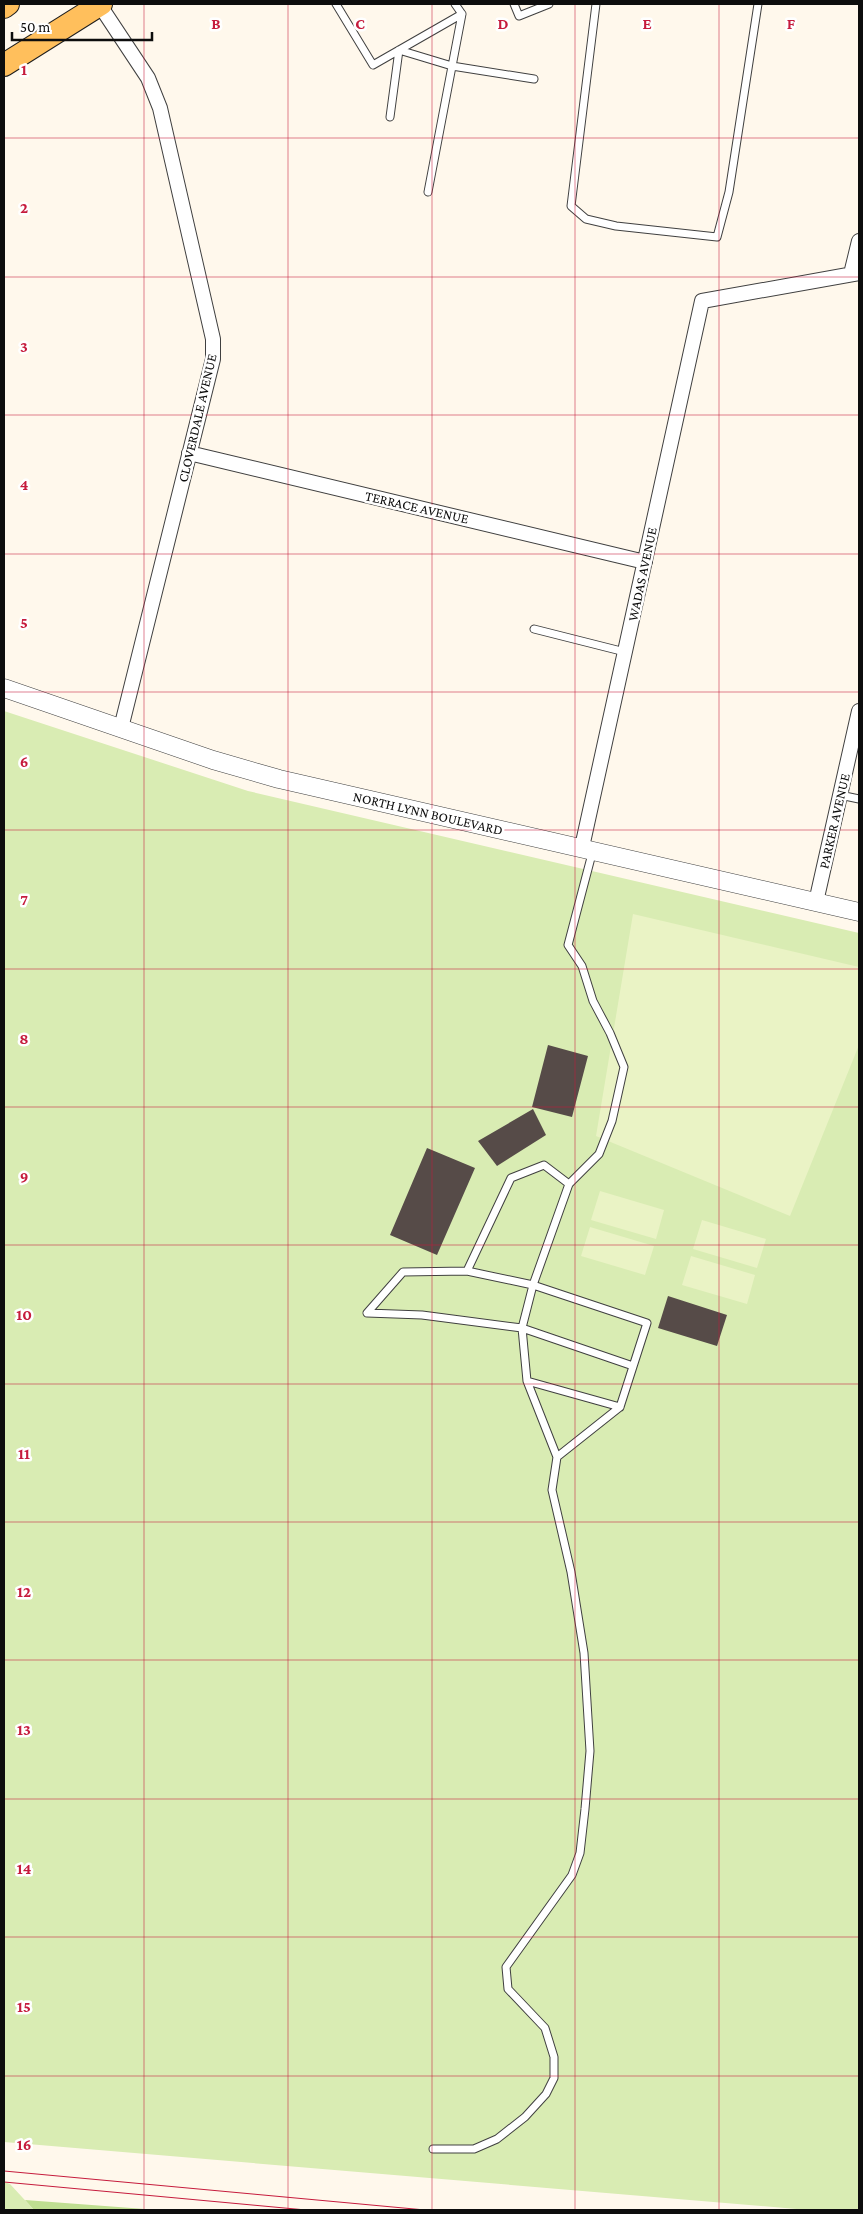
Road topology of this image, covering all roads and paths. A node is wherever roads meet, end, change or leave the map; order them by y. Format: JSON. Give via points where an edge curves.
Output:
{"nodes":[{"id":1,"x":8,"y":4,"type":"edge"},
{"id":2,"x":100,"y":4,"type":"edge"},
{"id":3,"x":336,"y":4,"type":"edge"},
{"id":4,"x":455,"y":4,"type":"edge"},
{"id":5,"x":514,"y":4,"type":"edge"},
{"id":6,"x":549,"y":4,"type":"edge"},
{"id":7,"x":596,"y":4,"type":"edge"},
{"id":8,"x":758,"y":4,"type":"edge"},
{"id":9,"x":4,"y":7,"type":"edge"},
{"id":10,"x":462,"y":14,"type":"junction"},
{"id":11,"x":399,"y":50,"type":"junction"},
{"id":12,"x":4,"y":65,"type":"edge"},
{"id":13,"x":452,"y":66,"type":"junction"},
{"id":14,"x":534,"y":79,"type":"dead end"},
{"id":15,"x":390,"y":117,"type":"dead end"},
{"id":16,"x":428,"y":192,"type":"dead end"},
{"id":17,"x":859,"y":241,"type":"edge"},
{"id":18,"x":855,"y":274,"type":"edge"},
{"id":19,"x":189,"y":453,"type":"junction"},
{"id":20,"x":645,"y":562,"type":"junction"},
{"id":21,"x":534,"y":629,"type":"dead end"},
{"id":22,"x":625,"y":652,"type":"junction"},
{"id":23,"x":4,"y":688,"type":"edge"},
{"id":24,"x":859,"y":711,"type":"edge"},
{"id":25,"x":121,"y":728,"type":"junction"},
{"id":26,"x":840,"y":795,"type":"junction"},
{"id":27,"x":859,"y":799,"type":"edge"},
{"id":28,"x":587,"y":848,"type":"junction"},
{"id":29,"x":816,"y":902,"type":"junction"},
{"id":30,"x":859,"y":912,"type":"edge"},
{"id":31,"x":569,"y":1184,"type":"junction"},
{"id":32,"x":466,"y":1271,"type":"junction"},
{"id":33,"x":533,"y":1285,"type":"junction"},
{"id":34,"x":522,"y":1328,"type":"junction"},
{"id":35,"x":633,"y":1366,"type":"junction"},
{"id":36,"x":527,"y":1381,"type":"junction"},
{"id":37,"x":620,"y":1407,"type":"junction"},
{"id":38,"x":557,"y":1457,"type":"junction"},
{"id":39,"x":433,"y":2149,"type":"dead end"}],
"edges":[{"from":1,"to":9,"type":"main road"},
{"from":2,"to":12,"type":"main road"},
{"from":2,"to":19,"type":"street","name":"CLOVERDALE AVENUE","via":[[155,93],[213,339],[213,359]]},
{"from":3,"to":11,"type":"lane","via":[[374,65]]},
{"from":4,"to":10,"type":"lane"},
{"from":5,"to":6,"type":"lane","via":[[519,16]]},
{"from":7,"to":8,"type":"lane","via":[[571,206],[586,219],[616,226],[717,236],[729,192]]},
{"from":10,"to":11,"type":"lane"},
{"from":10,"to":13,"type":"lane"},
{"from":11,"to":13,"type":"lane"},
{"from":11,"to":15,"type":"lane"},
{"from":13,"to":14,"type":"lane"},
{"from":13,"to":16,"type":"lane"},
{"from":17,"to":18,"type":"street"},
{"from":18,"to":20,"type":"street","name":"WADAS AVENUE","via":[[702,301]]},
{"from":19,"to":20,"type":"street","name":"TERRACE AVENUE"},
{"from":19,"to":25,"type":"street","name":"CLOVERDALE AVENUE"},
{"from":20,"to":22,"type":"street","name":"WADAS AVENUE"},
{"from":21,"to":22,"type":"lane"},
{"from":22,"to":28,"type":"street","name":"WADAS AVENUE"},
{"from":23,"to":25,"type":"street","name":"NORTH LYNN BOULEVARD"},
{"from":24,"to":26,"type":"street","name":"PARKER AVENUE"},
{"from":25,"to":28,"type":"street","name":"NORTH LYNN BOULEVARD","via":[[279,779]]},
{"from":26,"to":27,"type":"lane"},
{"from":26,"to":29,"type":"street","name":"PARKER AVENUE"},
{"from":28,"to":29,"type":"street","name":"NORTH LYNN BOULEVARD"},
{"from":28,"to":31,"type":"lane","via":[[568,945],[582,966],[593,1001],[624,1067],[612,1121],[599,1154]]},
{"from":29,"to":30,"type":"street","name":"NORTH LYNN BOULEVARD"},
{"from":31,"to":32,"type":"lane","via":[[544,1165],[511,1178]]},
{"from":31,"to":33,"type":"lane"},
{"from":32,"to":33,"type":"lane"},
{"from":32,"to":34,"type":"lane","via":[[403,1272],[367,1314],[422,1315]]},
{"from":33,"to":34,"type":"lane"},
{"from":33,"to":35,"type":"lane","via":[[647,1323]]},
{"from":34,"to":35,"type":"lane"},
{"from":34,"to":36,"type":"lane"},
{"from":35,"to":37,"type":"lane"},
{"from":36,"to":37,"type":"lane"},
{"from":36,"to":38,"type":"lane"},
{"from":37,"to":38,"type":"lane"},
{"from":38,"to":39,"type":"lane","via":[[552,1490],[571,1572],[584,1653],[590,1750],[586,1809],[580,1852],[572,1875],[506,1967],[508,1989],[545,2028],[554,2057],[554,2078],[546,2094],[525,2117],[497,2139],[474,2149]]}]}
